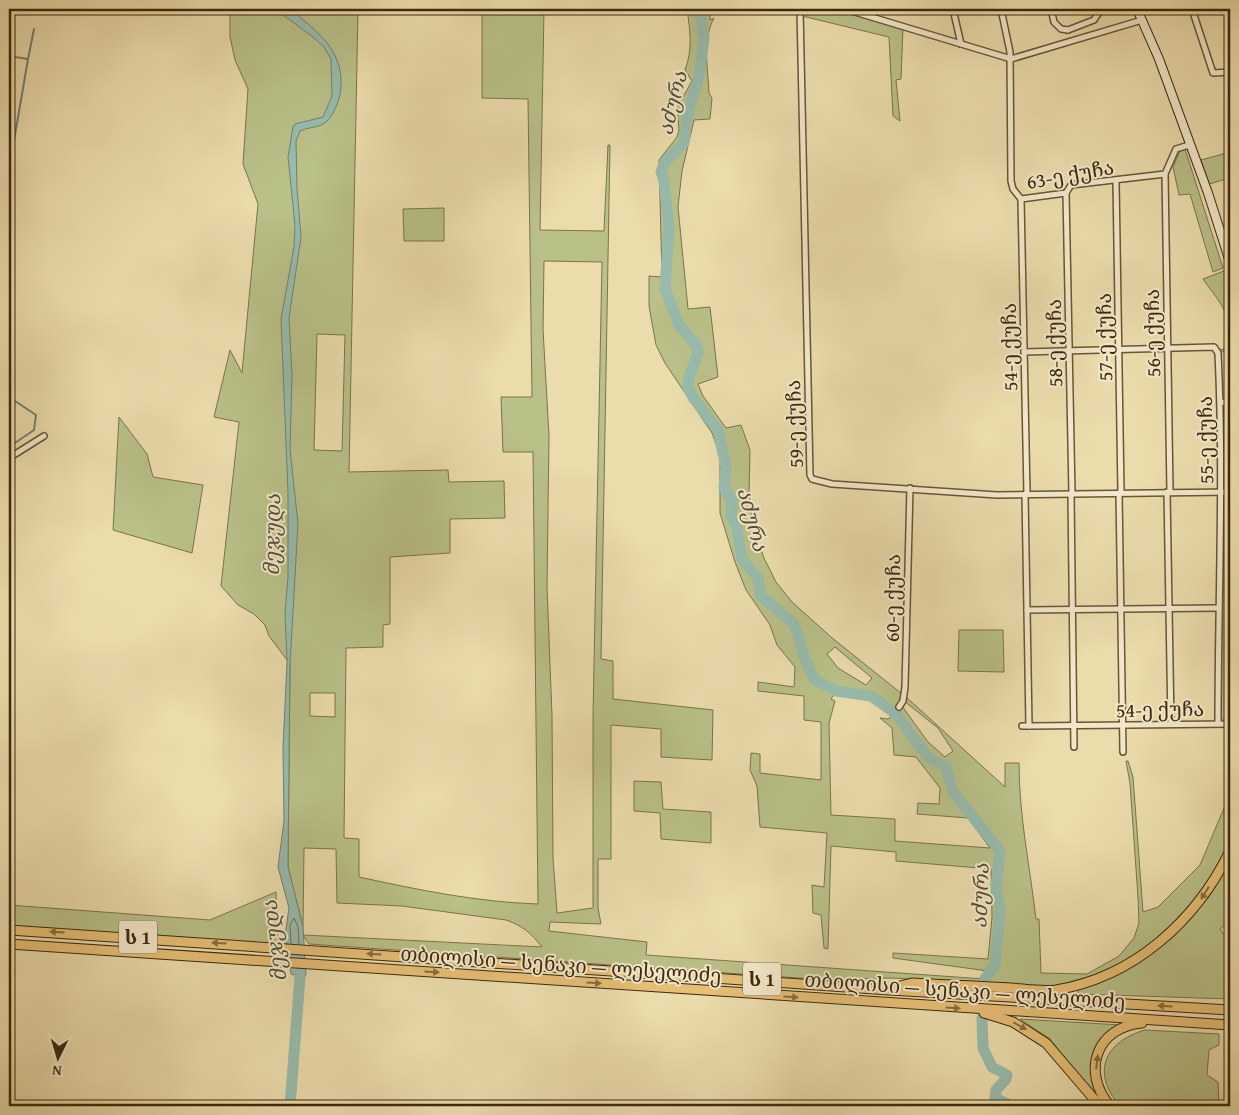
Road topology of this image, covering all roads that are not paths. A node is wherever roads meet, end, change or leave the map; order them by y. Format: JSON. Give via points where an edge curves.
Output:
{"nodes":[{"id":1,"x":800,"y":9,"type":"edge"},
{"id":2,"x":846,"y":9,"type":"edge"},
{"id":3,"x":879,"y":9,"type":"edge"},
{"id":4,"x":953,"y":9,"type":"edge"},
{"id":5,"x":1001,"y":9,"type":"edge"},
{"id":6,"x":1051,"y":9,"type":"edge"},
{"id":7,"x":1101,"y":9,"type":"edge"},
{"id":8,"x":1151,"y":9,"type":"edge"},
{"id":9,"x":1192,"y":9,"type":"edge"},
{"id":10,"x":862,"y":14,"type":"junction"},
{"id":11,"x":1139,"y":14,"type":"edge"},
{"id":12,"x":1068,"y":30,"type":"junction"},
{"id":13,"x":1071,"y":41,"type":"junction"},
{"id":14,"x":961,"y":44,"type":"junction"},
{"id":15,"x":1011,"y":59,"type":"junction"},
{"id":16,"x":1230,"y":72,"type":"edge"},
{"id":17,"x":1189,"y":145,"type":"junction"},
{"id":18,"x":1165,"y":174,"type":"junction"},
{"id":19,"x":1116,"y":180,"type":"junction"},
{"id":20,"x":1066,"y":193,"type":"junction"},
{"id":21,"x":1021,"y":199,"type":"junction"},
{"id":22,"x":1230,"y":262,"type":"edge"},
{"id":23,"x":1167,"y":348,"type":"junction"},
{"id":24,"x":1119,"y":350,"type":"junction"},
{"id":25,"x":1070,"y":351,"type":"junction"},
{"id":26,"x":1024,"y":352,"type":"junction"},
{"id":27,"x":1221,"y":402,"type":"junction"},
{"id":28,"x":1230,"y":403,"type":"edge"},
{"id":29,"x":44,"y":436,"type":"dead end"},
{"id":30,"x":9,"y":458,"type":"edge"},
{"id":31,"x":910,"y":488,"type":"junction"},
{"id":32,"x":1221,"y":491,"type":"junction"},
{"id":33,"x":1169,"y":492,"type":"junction"},
{"id":34,"x":1230,"y":492,"type":"edge"},
{"id":35,"x":1120,"y":493,"type":"junction"},
{"id":36,"x":1026,"y":494,"type":"junction"},
{"id":37,"x":1071,"y":494,"type":"junction"},
{"id":38,"x":1169,"y":608,"type":"junction"},
{"id":39,"x":1218,"y":608,"type":"junction"},
{"id":40,"x":1072,"y":609,"type":"junction"},
{"id":41,"x":1121,"y":609,"type":"junction"},
{"id":42,"x":1027,"y":610,"type":"junction"},
{"id":43,"x":899,"y":708,"type":"dead end"},
{"id":44,"x":1171,"y":724,"type":"junction"},
{"id":45,"x":1218,"y":724,"type":"junction"},
{"id":46,"x":1230,"y":724,"type":"edge"},
{"id":47,"x":1074,"y":725,"type":"junction"},
{"id":48,"x":1123,"y":725,"type":"junction"},
{"id":49,"x":1022,"y":726,"type":"dead end"},
{"id":50,"x":1029,"y":726,"type":"junction"},
{"id":51,"x":1074,"y":747,"type":"dead end"},
{"id":52,"x":1123,"y":752,"type":"dead end"},
{"id":53,"x":1230,"y":851,"type":"edge"},
{"id":54,"x":9,"y":930,"type":"edge"},
{"id":55,"x":9,"y":944,"type":"edge"},
{"id":56,"x":889,"y":990,"type":"junction"},
{"id":57,"x":975,"y":1009,"type":"junction"},
{"id":58,"x":1230,"y":1010,"type":"edge"},
{"id":59,"x":1171,"y":1021,"type":"junction"},
{"id":60,"x":1230,"y":1025,"type":"edge"},
{"id":61,"x":1100,"y":1106,"type":"edge"},
{"id":62,"x":1110,"y":1106,"type":"edge"}],
"edges":[{"from":1,"to":31,"type":"street","name":"59-ე ქუჩა","via":[[810,475],[812,479],[832,484]]},
{"from":2,"to":10,"type":"street"},
{"from":3,"to":10,"type":"street"},
{"from":4,"to":14,"type":"street"},
{"from":5,"to":15,"type":"street","name":"63-ე ქუჩა"},
{"from":6,"to":12,"type":"street","via":[[1054,22],[1061,29]]},
{"from":7,"to":12,"type":"street","via":[[1094,20]]},
{"from":8,"to":11,"type":"street"},
{"from":9,"to":16,"type":"street","via":[[1213,73]]},
{"from":10,"to":14,"type":"street"},
{"from":11,"to":13,"type":"street"},
{"from":11,"to":17,"type":"main road","via":[[1159,59]]},
{"from":12,"to":13,"type":"street"},
{"from":13,"to":15,"type":"street"},
{"from":14,"to":15,"type":"street"},
{"from":15,"to":21,"type":"street","name":"63-ე ქუჩა","via":[[1011,181]]},
{"from":17,"to":18,"type":"street","via":[[1176,148]]},
{"from":17,"to":22,"type":"main road"},
{"from":18,"to":19,"type":"street","name":"63-ე ქუჩა"},
{"from":18,"to":23,"type":"street","name":"56-ე ქუჩა"},
{"from":19,"to":20,"type":"street","name":"63-ე ქუჩა","via":[[1071,185]]},
{"from":19,"to":24,"type":"street","name":"57-ე ქუჩა"},
{"from":20,"to":21,"type":"street","name":"63-ე ქუჩა"},
{"from":20,"to":25,"type":"street","name":"58-ე ქუჩა"},
{"from":21,"to":26,"type":"street","name":"54-ე ქუჩა"},
{"from":23,"to":24,"type":"street","name":"55-ე ქუჩა"},
{"from":23,"to":27,"type":"street","name":"55-ე ქუჩა","via":[[1214,347],[1218,353]]},
{"from":23,"to":33,"type":"street","name":"56-ე ქუჩა"},
{"from":24,"to":25,"type":"street","name":"55-ე ქუჩა"},
{"from":24,"to":35,"type":"street","name":"57-ე ქუჩა"},
{"from":25,"to":26,"type":"street","name":"55-ე ქუჩა"},
{"from":25,"to":37,"type":"street","name":"58-ე ქუჩა"},
{"from":26,"to":36,"type":"street","name":"54-ე ქუჩა"},
{"from":27,"to":28,"type":"street"},
{"from":27,"to":32,"type":"street","name":"55-ე ქუჩა"},
{"from":29,"to":30,"type":"street"},
{"from":31,"to":36,"type":"street","name":"59-ე ქუჩა"},
{"from":31,"to":43,"type":"street","name":"60-ე ქუჩა","via":[[905,687]]},
{"from":32,"to":33,"type":"street","name":"59-ე ქუჩა"},
{"from":32,"to":34,"type":"street","name":"59-ე ქუჩა"},
{"from":32,"to":39,"type":"street","name":"55-ე ქუჩა"},
{"from":33,"to":35,"type":"street","name":"59-ე ქუჩა"},
{"from":33,"to":38,"type":"street","name":"56-ე ქუჩა"},
{"from":35,"to":37,"type":"street","name":"59-ე ქუჩა"},
{"from":35,"to":41,"type":"street","name":"57-ე ქუჩა"},
{"from":36,"to":37,"type":"street","name":"59-ე ქუჩა"},
{"from":36,"to":42,"type":"street","name":"54-ე ქუჩა"},
{"from":37,"to":40,"type":"street","name":"58-ე ქუჩა"},
{"from":38,"to":39,"type":"street"},
{"from":38,"to":41,"type":"street"},
{"from":38,"to":44,"type":"street","name":"56-ე ქუჩა"},
{"from":39,"to":45,"type":"street","name":"55-ე ქუჩა"},
{"from":40,"to":41,"type":"street"},
{"from":40,"to":42,"type":"street"},
{"from":40,"to":47,"type":"street","name":"58-ე ქუჩა"},
{"from":41,"to":48,"type":"street","name":"57-ე ქუჩა"},
{"from":42,"to":50,"type":"street","name":"54-ე ქუჩა"},
{"from":44,"to":45,"type":"street","name":"54-ე ქუჩა"},
{"from":44,"to":48,"type":"street","name":"54-ე ქუჩა"},
{"from":45,"to":46,"type":"street","name":"54-ე ქუჩა"},
{"from":47,"to":48,"type":"street","name":"54-ე ქუჩა"},
{"from":47,"to":50,"type":"street","name":"54-ე ქუჩა"},
{"from":47,"to":51,"type":"street","name":"58-ე ქუჩა"},
{"from":48,"to":52,"type":"street","name":"57-ე ქუჩა"},
{"from":49,"to":50,"type":"street","name":"54-ე ქუჩა"},
{"from":53,"to":56,"type":"highway","one_way":true,"via":[[1201,900],[1160,943],[1110,974],[1054,990],[912,983]]},
{"from":56,"to":54,"type":"highway","name":"თბილისი — სენაკი — ლესელიძე","number":"ს 1","one_way":true},
{"from":55,"to":57,"type":"highway","name":"თბილისი — სენაკი — ლესელიძე","number":"ს 1","one_way":true},
{"from":58,"to":56,"type":"highway","name":"თბილისი — სენაკი — ლესელიძე","number":"ს 1","one_way":true},
{"from":57,"to":59,"type":"highway","name":"თბილისი — სენაკი — ლესელიძე","number":"ს 1"},
{"from":57,"to":61,"type":"highway","one_way":true,"via":[[1013,1022],[1046,1043]]},
{"from":59,"to":60,"type":"highway","name":"თბილისი — სენაკი — ლესელიძე","number":"ს 1"},
{"from":62,"to":59,"type":"highway","one_way":true,"via":[[1096,1088],[1095,1059],[1101,1047],[1110,1035],[1129,1024]]}]}
